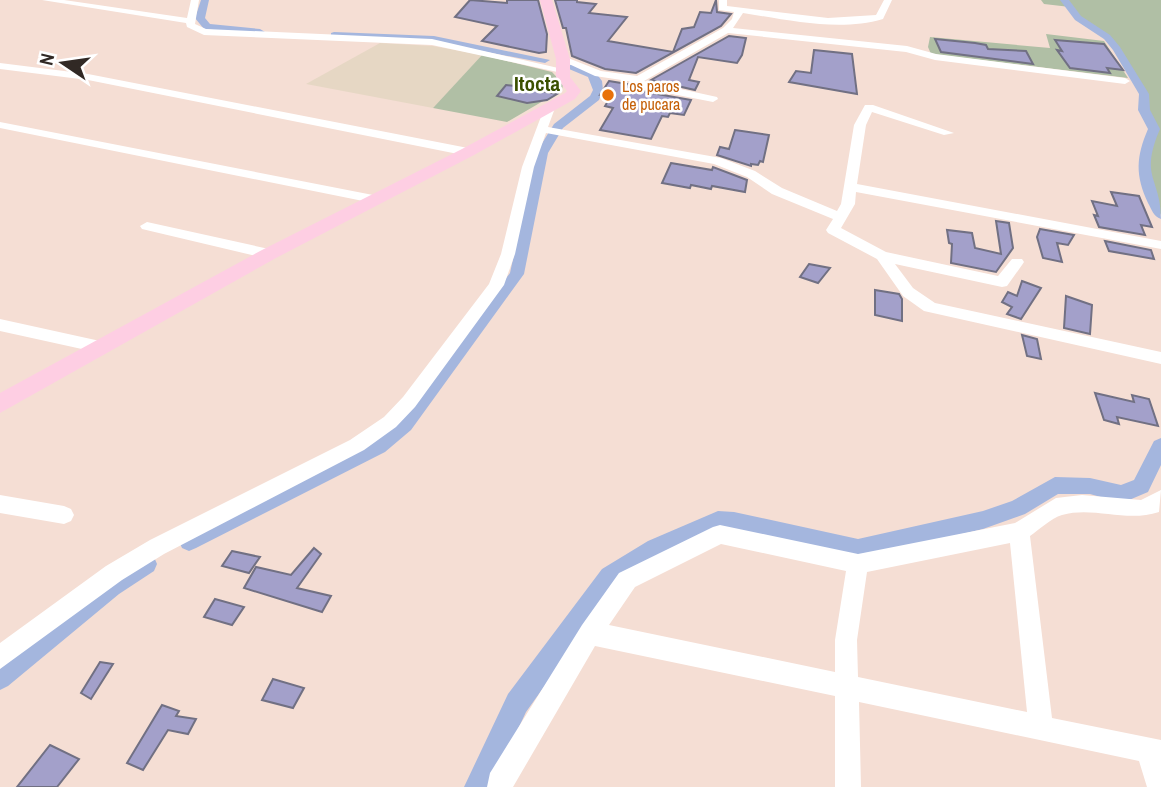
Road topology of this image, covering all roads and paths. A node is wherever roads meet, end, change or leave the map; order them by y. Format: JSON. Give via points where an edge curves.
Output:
{"nodes":[{"id":1,"x":46,"y":0,"type":"edge"},
{"id":2,"x":195,"y":0,"type":"edge"},
{"id":3,"x":546,"y":0,"type":"edge"},
{"id":4,"x":723,"y":0,"type":"edge"},
{"id":5,"x":888,"y":0,"type":"edge"},
{"id":6,"x":738,"y":10,"type":"junction"},
{"id":7,"x":190,"y":21,"type":"junction"},
{"id":8,"x":726,"y":30,"type":"junction"},
{"id":9,"x":562,"y":64,"type":"junction"},
{"id":10,"x":0,"y":66,"type":"edge"},
{"id":11,"x":633,"y":79,"type":"junction"},
{"id":12,"x":1125,"y":81,"type":"dead end"},
{"id":13,"x":713,"y":99,"type":"dead end"},
{"id":14,"x":549,"y":108,"type":"junction"},
{"id":15,"x":0,"y":125,"type":"edge"},
{"id":16,"x":549,"y":131,"type":"junction"},
{"id":17,"x":948,"y":133,"type":"dead end"},
{"id":18,"x":468,"y":152,"type":"junction"},
{"id":19,"x":853,"y":187,"type":"junction"},
{"id":20,"x":373,"y":200,"type":"junction"},
{"id":21,"x":840,"y":216,"type":"junction"},
{"id":22,"x":147,"y":226,"type":"dead end"},
{"id":23,"x":1161,"y":246,"type":"edge"},
{"id":24,"x":269,"y":254,"type":"junction"},
{"id":25,"x":882,"y":256,"type":"junction"},
{"id":26,"x":1017,"y":262,"type":"dead end"},
{"id":27,"x":0,"y":326,"type":"edge"},
{"id":28,"x":100,"y":347,"type":"junction"},
{"id":29,"x":1161,"y":358,"type":"edge"},
{"id":30,"x":0,"y":404,"type":"edge"},
{"id":31,"x":1161,"y":499,"type":"edge"},
{"id":32,"x":0,"y":504,"type":"edge"},
{"id":33,"x":64,"y":515,"type":"dead end"},
{"id":34,"x":1020,"y":532,"type":"junction"},
{"id":35,"x":858,"y":564,"type":"junction"},
{"id":36,"x":590,"y":633,"type":"junction"},
{"id":37,"x":0,"y":657,"type":"edge"},
{"id":38,"x":848,"y":687,"type":"junction"},
{"id":39,"x":1041,"y":728,"type":"junction"},
{"id":40,"x":1155,"y":752,"type":"edge"},
{"id":41,"x":500,"y":787,"type":"edge"},
{"id":42,"x":848,"y":787,"type":"edge"},
{"id":43,"x":1160,"y":787,"type":"edge"}],
"edges":[{"from":1,"to":7,"type":"street"},
{"from":2,"to":7,"type":"street"},
{"from":3,"to":9,"type":"main road"},
{"from":4,"to":6,"type":"street","via":[[722,8]]},
{"from":5,"to":6,"type":"street","via":[[880,17],[867,21]]},
{"from":6,"to":8,"type":"street"},
{"from":7,"to":9,"type":"street","via":[[193,28],[211,33],[432,42]]},
{"from":8,"to":11,"type":"street"},
{"from":8,"to":12,"type":"street","via":[[907,49],[935,57]]},
{"from":9,"to":11,"type":"street"},
{"from":9,"to":14,"type":"main road","via":[[563,77],[574,91]]},
{"from":10,"to":18,"type":"street","via":[[88,77]]},
{"from":11,"to":13,"type":"street"},
{"from":14,"to":16,"type":"street"},
{"from":14,"to":18,"type":"main road"},
{"from":15,"to":20,"type":"street"},
{"from":16,"to":21,"type":"street","via":[[717,161]]},
{"from":16,"to":37,"type":"street","via":[[528,167],[496,285],[390,422],[357,446],[157,547]]},
{"from":17,"to":19,"type":"street","via":[[869,107],[860,125]]},
{"from":18,"to":20,"type":"main road"},
{"from":19,"to":21,"type":"street"},
{"from":19,"to":23,"type":"street"},
{"from":20,"to":24,"type":"main road"},
{"from":21,"to":25,"type":"street","via":[[833,230]]},
{"from":22,"to":24,"type":"street"},
{"from":24,"to":28,"type":"main road"},
{"from":25,"to":26,"type":"street","via":[[1002,282]]},
{"from":25,"to":29,"type":"street","via":[[908,292],[930,307]]},
{"from":27,"to":28,"type":"street"},
{"from":28,"to":30,"type":"main road"},
{"from":31,"to":34,"type":"street","via":[[1141,509],[1082,504],[1056,507]]},
{"from":32,"to":33,"type":"street"},
{"from":34,"to":35,"type":"street"},
{"from":34,"to":39,"type":"street"},
{"from":35,"to":36,"type":"street","via":[[720,534],[627,580]]},
{"from":35,"to":38,"type":"street","via":[[846,640]]},
{"from":36,"to":38,"type":"street"},
{"from":36,"to":41,"type":"street"},
{"from":38,"to":39,"type":"street"},
{"from":38,"to":42,"type":"street"},
{"from":39,"to":40,"type":"street"},
{"from":40,"to":43,"type":"street"}]}
